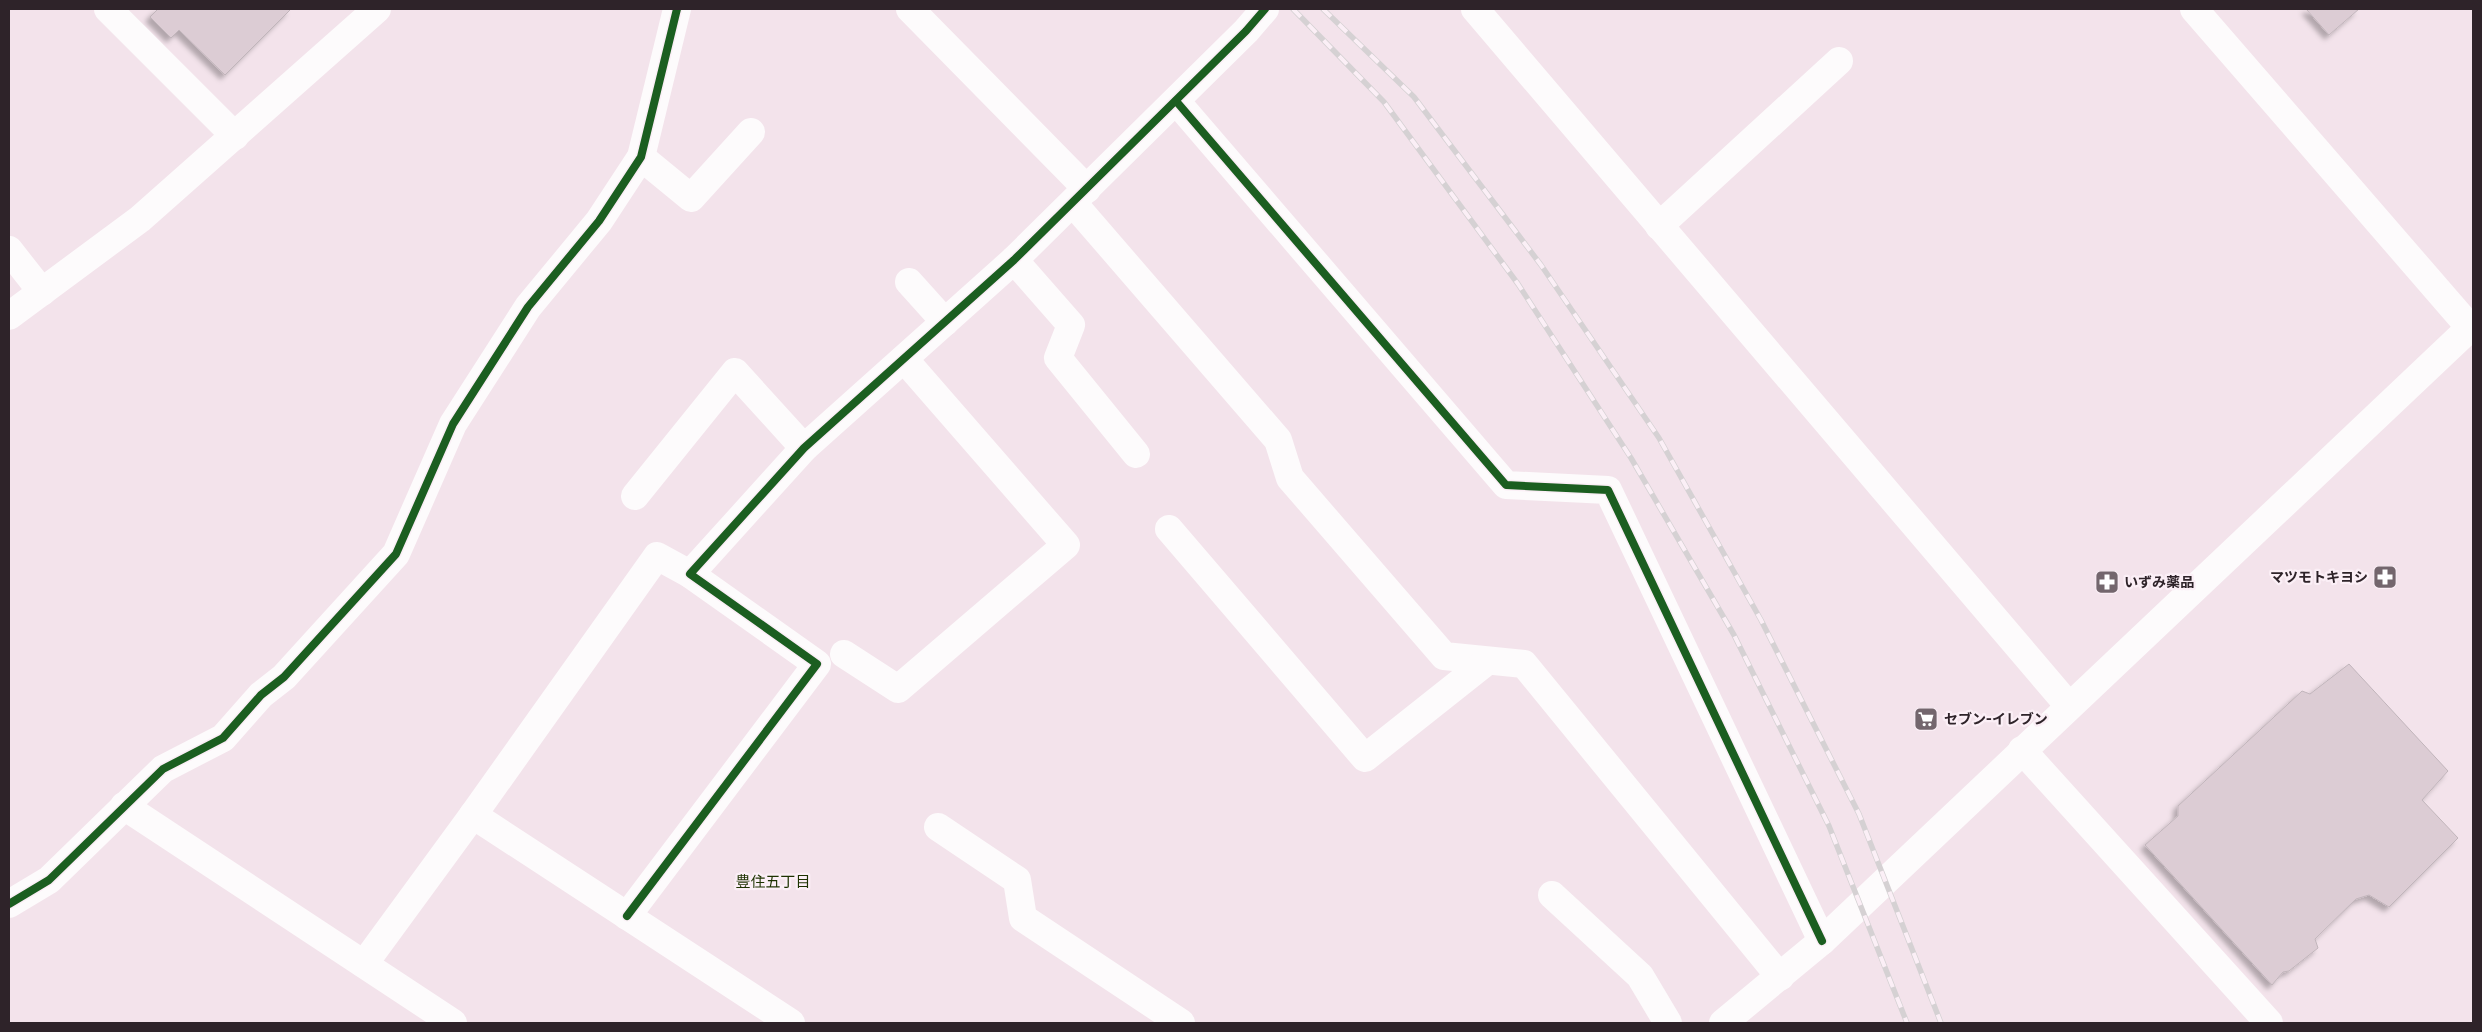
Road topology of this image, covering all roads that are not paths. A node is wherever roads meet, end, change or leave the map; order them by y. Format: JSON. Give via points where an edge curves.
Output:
{"nodes":[{"id":1,"x":108,"y":9,"type":"edge"},
{"id":2,"x":377,"y":9,"type":"edge"},
{"id":3,"x":677,"y":9,"type":"edge"},
{"id":4,"x":910,"y":9,"type":"edge"},
{"id":5,"x":1265,"y":9,"type":"edge"},
{"id":6,"x":1475,"y":9,"type":"edge"},
{"id":7,"x":2194,"y":9,"type":"edge"},
{"id":8,"x":1840,"y":61,"type":"dead end"},
{"id":9,"x":1176,"y":101,"type":"junction"},
{"id":10,"x":751,"y":132,"type":"dead end"},
{"id":11,"x":235,"y":136,"type":"junction"},
{"id":12,"x":641,"y":157,"type":"junction"},
{"id":13,"x":1080,"y":196,"type":"junction"},
{"id":14,"x":1659,"y":226,"type":"junction"},
{"id":15,"x":9,"y":250,"type":"edge"},
{"id":16,"x":1014,"y":260,"type":"junction"},
{"id":17,"x":909,"y":282,"type":"dead end"},
{"id":18,"x":42,"y":292,"type":"junction"},
{"id":19,"x":9,"y":316,"type":"edge"},
{"id":20,"x":945,"y":322,"type":"junction"},
{"id":21,"x":2472,"y":328,"type":"edge"},
{"id":22,"x":904,"y":359,"type":"junction"},
{"id":23,"x":804,"y":448,"type":"junction"},
{"id":24,"x":1136,"y":454,"type":"dead end"},
{"id":25,"x":634,"y":496,"type":"dead end"},
{"id":26,"x":1169,"y":529,"type":"dead end"},
{"id":27,"x":690,"y":574,"type":"junction"},
{"id":28,"x":844,"y":654,"type":"dead end"},
{"id":29,"x":1486,"y":662,"type":"junction"},
{"id":30,"x":2069,"y":706,"type":"junction"},
{"id":31,"x":2022,"y":750,"type":"junction"},
{"id":32,"x":124,"y":806,"type":"junction"},
{"id":33,"x":473,"y":815,"type":"junction"},
{"id":34,"x":938,"y":827,"type":"dead end"},
{"id":35,"x":1552,"y":895,"type":"dead end"},
{"id":36,"x":9,"y":904,"type":"edge"},
{"id":37,"x":627,"y":916,"type":"junction"},
{"id":38,"x":1822,"y":941,"type":"junction"},
{"id":39,"x":364,"y":964,"type":"junction"},
{"id":40,"x":1780,"y":977,"type":"junction"},
{"id":41,"x":448,"y":1022,"type":"edge"},
{"id":42,"x":791,"y":1023,"type":"edge"},
{"id":43,"x":1181,"y":1023,"type":"edge"},
{"id":44,"x":1668,"y":1023,"type":"edge"},
{"id":45,"x":1723,"y":1023,"type":"edge"},
{"id":46,"x":2269,"y":1023,"type":"edge"}],
"edges":[{"from":1,"to":11,"type":"street"},
{"from":2,"to":11,"type":"street"},
{"from":3,"to":12,"type":"street"},
{"from":4,"to":13,"type":"street"},
{"from":5,"to":9,"type":"street"},
{"from":6,"to":14,"type":"street"},
{"from":7,"to":21,"type":"street"},
{"from":8,"to":14,"type":"street"},
{"from":9,"to":13,"type":"street"},
{"from":9,"to":38,"type":"street","via":[[1506,485],[1608,490]]},
{"from":10,"to":12,"type":"street","via":[[691,198]]},
{"from":11,"to":18,"type":"street","via":[[140,218]]},
{"from":12,"to":32,"type":"street","via":[[599,221],[528,307],[453,424],[396,554],[284,677],[261,695],[223,738],[163,769]]},
{"from":13,"to":16,"type":"street"},
{"from":13,"to":29,"type":"street","via":[[1278,440],[1290,478],[1444,656]]},
{"from":14,"to":30,"type":"street"},
{"from":15,"to":18,"type":"street"},
{"from":16,"to":20,"type":"street"},
{"from":16,"to":24,"type":"street","via":[[1071,325],[1058,358]]},
{"from":17,"to":20,"type":"street"},
{"from":18,"to":19,"type":"street"},
{"from":20,"to":22,"type":"street"},
{"from":21,"to":30,"type":"street"},
{"from":22,"to":23,"type":"street"},
{"from":22,"to":28,"type":"street","via":[[1066,545],[898,689]]},
{"from":23,"to":25,"type":"street","via":[[735,372]]},
{"from":23,"to":27,"type":"street"},
{"from":26,"to":29,"type":"street","via":[[1365,758]]},
{"from":27,"to":33,"type":"street","via":[[657,556]]},
{"from":27,"to":37,"type":"street","via":[[816,664]]},
{"from":29,"to":40,"type":"street","via":[[1524,664]]},
{"from":30,"to":31,"type":"street"},
{"from":31,"to":38,"type":"street"},
{"from":31,"to":46,"type":"street"},
{"from":32,"to":36,"type":"street","via":[[49,880]]},
{"from":32,"to":39,"type":"street"},
{"from":33,"to":37,"type":"street"},
{"from":33,"to":39,"type":"street"},
{"from":34,"to":43,"type":"street","via":[[1017,880],[1023,918]]},
{"from":35,"to":44,"type":"street","via":[[1640,976]]},
{"from":37,"to":42,"type":"street"},
{"from":38,"to":40,"type":"street"},
{"from":39,"to":41,"type":"street"},
{"from":40,"to":45,"type":"street"}]}
